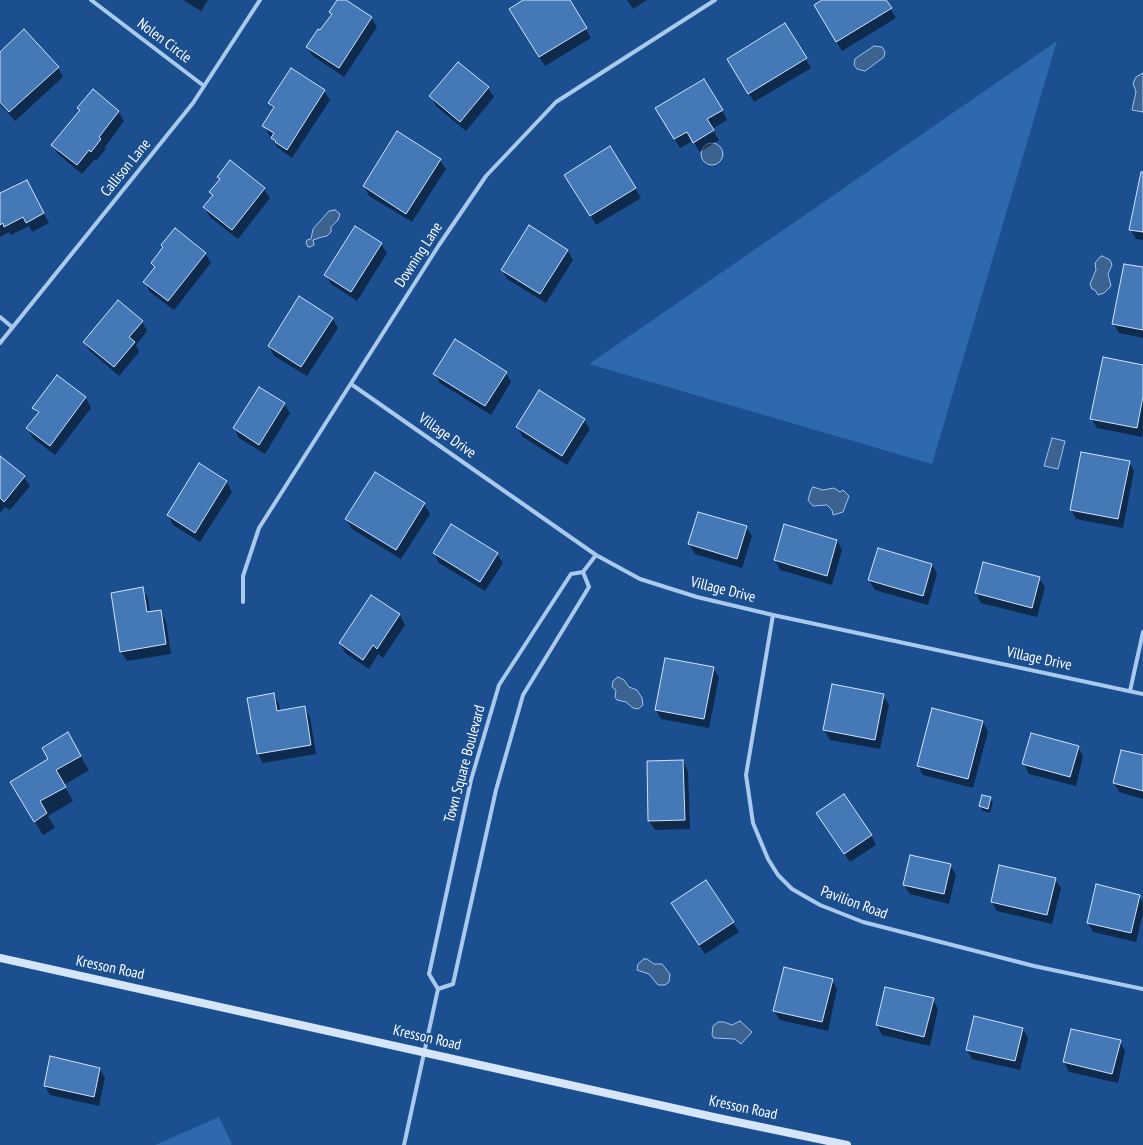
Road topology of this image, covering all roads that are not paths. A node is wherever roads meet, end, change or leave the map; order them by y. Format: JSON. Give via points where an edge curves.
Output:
{"nodes":[{"id":1,"x":91,"y":0,"type":"edge"},
{"id":2,"x":260,"y":0,"type":"edge"},
{"id":3,"x":715,"y":0,"type":"edge"},
{"id":4,"x":204,"y":86,"type":"junction"},
{"id":5,"x":0,"y":317,"type":"edge"},
{"id":6,"x":12,"y":327,"type":"junction"},
{"id":7,"x":0,"y":343,"type":"edge"},
{"id":8,"x":351,"y":384,"type":"junction"},
{"id":9,"x":596,"y":555,"type":"junction"},
{"id":10,"x":583,"y":572,"type":"junction"},
{"id":11,"x":243,"y":602,"type":"dead end"},
{"id":12,"x":773,"y":615,"type":"junction"},
{"id":13,"x":1143,"y":632,"type":"edge"},
{"id":14,"x":1130,"y":691,"type":"junction"},
{"id":15,"x":1143,"y":694,"type":"edge"},
{"id":16,"x":0,"y":958,"type":"edge"},
{"id":17,"x":438,"y":989,"type":"junction"},
{"id":18,"x":1143,"y":989,"type":"edge"},
{"id":19,"x":424,"y":1051,"type":"junction"},
{"id":20,"x":404,"y":1145,"type":"edge"},
{"id":21,"x":847,"y":1145,"type":"edge"}],
"edges":[{"from":1,"to":4,"type":"street","name":"Nolen Circle"},
{"from":2,"to":4,"type":"street","name":"Callison Lane"},
{"from":3,"to":8,"type":"street","name":"Downing Lane","via":[[556,102],[486,176]]},
{"from":4,"to":6,"type":"street","name":"Callison Lane"},
{"from":5,"to":6,"type":"street"},
{"from":6,"to":7,"type":"street","name":"Callison Lane"},
{"from":8,"to":9,"type":"street","name":"Village Drive"},
{"from":8,"to":11,"type":"street","name":"Downing Lane","via":[[260,528],[243,576]]},
{"from":9,"to":10,"type":"street","name":"Town Square Boulevard"},
{"from":9,"to":12,"type":"street","name":"Village Drive","via":[[640,579],[696,597]]},
{"from":10,"to":17,"type":"street","via":[[589,587],[524,695],[496,790],[454,984]]},
{"from":10,"to":17,"type":"street","name":"Town Square Boulevard","via":[[570,574],[499,685],[472,780],[429,974]]},
{"from":12,"to":14,"type":"street","name":"Village Drive"},
{"from":12,"to":18,"type":"street","name":"Pavilion Road","via":[[746,775],[753,823],[768,859],[778,875],[792,889],[820,906],[863,922],[1034,966]]},
{"from":13,"to":14,"type":"street"},
{"from":14,"to":15,"type":"street","name":"Village Drive"},
{"from":16,"to":19,"type":"main road","name":"Kresson Road"},
{"from":17,"to":19,"type":"street"},
{"from":19,"to":20,"type":"street"},
{"from":19,"to":21,"type":"main road","name":"Kresson Road"}]}
